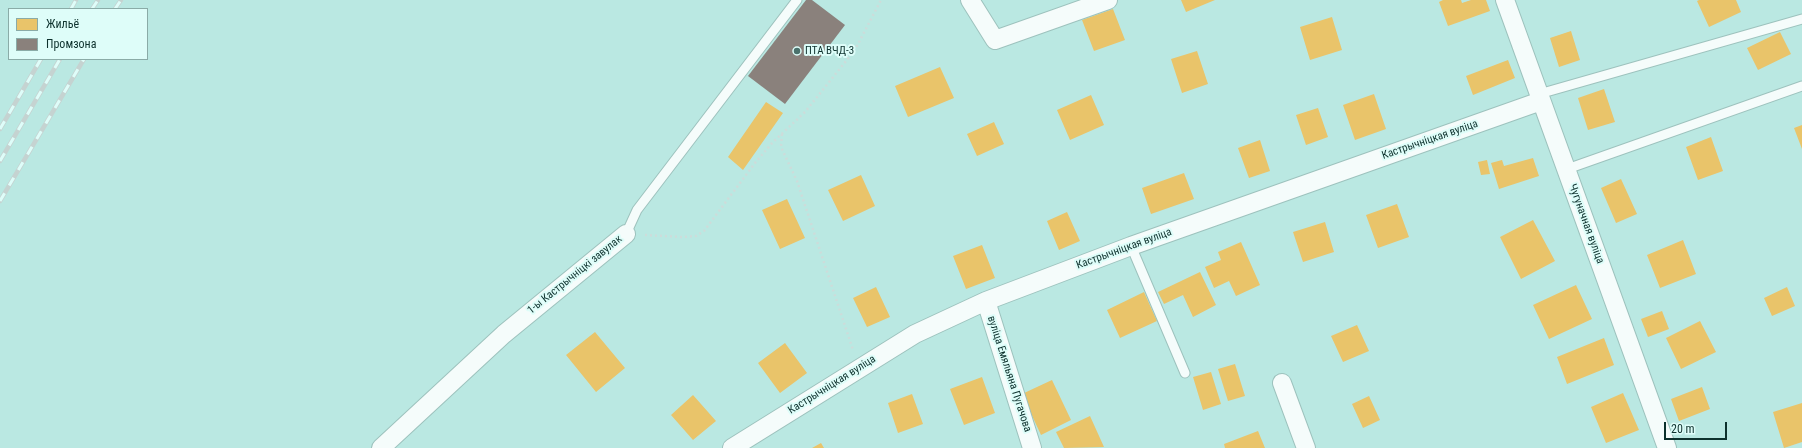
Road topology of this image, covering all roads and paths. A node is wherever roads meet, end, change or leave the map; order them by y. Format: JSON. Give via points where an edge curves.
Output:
{"nodes":[{"id":1,"x":797,"y":0,"type":"edge"},
{"id":2,"x":881,"y":0,"type":"edge"},
{"id":3,"x":970,"y":0,"type":"edge"},
{"id":4,"x":1108,"y":0,"type":"edge"},
{"id":5,"x":1505,"y":0,"type":"edge"},
{"id":6,"x":1802,"y":19,"type":"edge"},
{"id":7,"x":1802,"y":86,"type":"edge"},
{"id":8,"x":1540,"y":97,"type":"junction"},
{"id":9,"x":782,"y":134,"type":"junction"},
{"id":10,"x":1567,"y":169,"type":"junction"},
{"id":11,"x":626,"y":234,"type":"junction"},
{"id":12,"x":1131,"y":246,"type":"junction"},
{"id":13,"x":986,"y":301,"type":"junction"},
{"id":14,"x":858,"y":369,"type":"junction"},
{"id":15,"x":1185,"y":373,"type":"dead end"},
{"id":16,"x":1282,"y":383,"type":"dead end"},
{"id":17,"x":381,"y":448,"type":"edge"},
{"id":18,"x":732,"y":448,"type":"edge"},
{"id":19,"x":1032,"y":448,"type":"edge"},
{"id":20,"x":1306,"y":448,"type":"edge"},
{"id":21,"x":1667,"y":448,"type":"edge"}],
"edges":[{"from":1,"to":11,"type":"lane","name":"1-ы Кастрычніцкі завулак","via":[[637,210]]},
{"from":2,"to":9,"type":"path","via":[[857,46],[846,61],[804,112]]},
{"from":3,"to":4,"type":"street","via":[[995,40]]},
{"from":5,"to":8,"type":"street","name":"Чугуначная вуліца"},
{"from":6,"to":8,"type":"lane"},
{"from":7,"to":10,"type":"lane"},
{"from":8,"to":10,"type":"street","name":"Чугуначная вуліца"},
{"from":8,"to":12,"type":"street","name":"Кастрычніцкая вуліца"},
{"from":9,"to":11,"type":"path","via":[[755,164],[704,231],[682,237]]},
{"from":9,"to":14,"type":"path","via":[[781,147],[803,200]]},
{"from":10,"to":21,"type":"street","name":"Чугуначная вуліца"},
{"from":11,"to":17,"type":"street","name":"1-ы Кастрычніцкі завулак","via":[[504,334]]},
{"from":12,"to":13,"type":"street","name":"Кастрычніцкая вуліца"},
{"from":12,"to":15,"type":"lane"},
{"from":13,"to":14,"type":"street","name":"Кастрычніцкая вуліца","via":[[915,334]]},
{"from":13,"to":19,"type":"street","name":"вуліца Емяльяна Пугачова"},
{"from":14,"to":18,"type":"street","name":"Кастрычніцкая вуліца"},
{"from":16,"to":20,"type":"street"}]}
